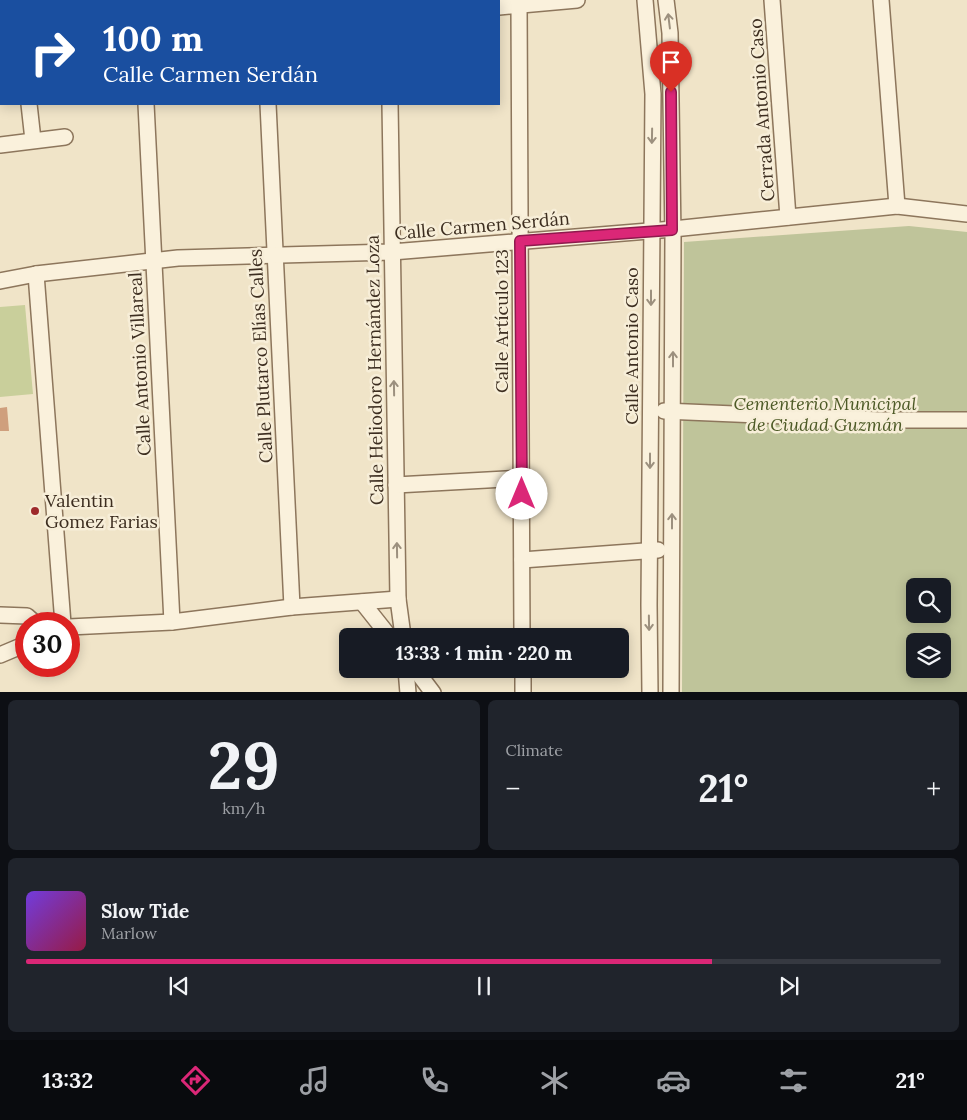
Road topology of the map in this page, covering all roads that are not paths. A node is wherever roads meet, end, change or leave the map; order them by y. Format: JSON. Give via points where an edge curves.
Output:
{"nodes":[{"id":1,"x":577,"y":0,"type":"edge"},
{"id":2,"x":645,"y":0,"type":"edge"},
{"id":3,"x":666,"y":0,"type":"edge"},
{"id":4,"x":772,"y":0,"type":"edge"},
{"id":5,"x":881,"y":0,"type":"edge"},
{"id":6,"x":519,"y":5,"type":"junction"},
{"id":7,"x":500,"y":7,"type":"edge"},
{"id":8,"x":29,"y":105,"type":"edge"},
{"id":9,"x":146,"y":105,"type":"edge"},
{"id":10,"x":268,"y":105,"type":"edge"},
{"id":11,"x":390,"y":105,"type":"edge"},
{"id":12,"x":65,"y":137,"type":"dead end"},
{"id":13,"x":33,"y":140,"type":"junction"},
{"id":14,"x":0,"y":145,"type":"edge"},
{"id":15,"x":897,"y":206,"type":"junction"},
{"id":16,"x":967,"y":214,"type":"edge"},
{"id":17,"x":788,"y":217,"type":"junction"},
{"id":18,"x":672,"y":230,"type":"junction"},
{"id":19,"x":651,"y":231,"type":"junction"},
{"id":20,"x":520,"y":241,"type":"junction"},
{"id":21,"x":392,"y":252,"type":"junction"},
{"id":22,"x":275,"y":256,"type":"junction"},
{"id":23,"x":154,"y":262,"type":"junction"},
{"id":24,"x":36,"y":274,"type":"junction"},
{"id":25,"x":0,"y":281,"type":"edge"},
{"id":26,"x":650,"y":411,"type":"junction"},
{"id":27,"x":672,"y":411,"type":"junction"},
{"id":28,"x":967,"y":420,"type":"edge"},
{"id":29,"x":522,"y":478,"type":"junction"},
{"id":30,"x":396,"y":485,"type":"junction"},
{"id":31,"x":672,"y":549,"type":"junction"},
{"id":32,"x":649,"y":551,"type":"junction"},
{"id":33,"x":522,"y":560,"type":"junction"},
{"id":34,"x":398,"y":599,"type":"junction"},
{"id":35,"x":362,"y":602,"type":"junction"},
{"id":36,"x":292,"y":607,"type":"junction"},
{"id":37,"x":62,"y":612,"type":"edge"},
{"id":38,"x":0,"y":615,"type":"edge"},
{"id":39,"x":15,"y":616,"type":"edge"},
{"id":40,"x":172,"y":622,"type":"junction"},
{"id":41,"x":80,"y":626,"type":"edge"},
{"id":42,"x":383,"y":628,"type":"edge"},
{"id":43,"x":402,"y":628,"type":"edge"},
{"id":44,"x":522,"y":628,"type":"edge"},
{"id":45,"x":15,"y":649,"type":"edge"},
{"id":46,"x":0,"y":655,"type":"edge"},
{"id":47,"x":407,"y":678,"type":"edge"},
{"id":48,"x":422,"y":678,"type":"edge"},
{"id":49,"x":523,"y":678,"type":"edge"},
{"id":50,"x":408,"y":692,"type":"edge"},
{"id":51,"x":433,"y":692,"type":"edge"},
{"id":52,"x":523,"y":692,"type":"edge"},
{"id":53,"x":650,"y":692,"type":"edge"},
{"id":54,"x":671,"y":692,"type":"edge"}],
"edges":[{"from":1,"to":6,"type":"street"},
{"from":2,"to":19,"type":"street","name":"Calle Antonio Caso","one_way":true,"via":[[653,94]]},
{"from":18,"to":3,"type":"street","one_way":true,"via":[[670,33]]},
{"from":4,"to":17,"type":"street","name":"Cerrada Antonio Caso"},
{"from":5,"to":15,"type":"street"},
{"from":6,"to":7,"type":"street"},
{"from":6,"to":20,"type":"street","name":"Calle Artículo 123"},
{"from":8,"to":13,"type":"street"},
{"from":9,"to":23,"type":"street","name":"Calle Antonio Villareal"},
{"from":10,"to":22,"type":"street","name":"Calle Plutarco Elías Calles"},
{"from":11,"to":21,"type":"street","name":"Calle Heliodoro Hernández Loza"},
{"from":12,"to":13,"type":"street"},
{"from":13,"to":14,"type":"street"},
{"from":15,"to":16,"type":"street","name":"Calle Carmen Serdán"},
{"from":15,"to":17,"type":"street","name":"Calle Carmen Serdán"},
{"from":17,"to":18,"type":"street","name":"Calle Carmen Serdán"},
{"from":18,"to":19,"type":"street","name":"Calle Carmen Serdán"},
{"from":27,"to":18,"type":"street","one_way":true},
{"from":19,"to":20,"type":"street","name":"Calle Carmen Serdán"},
{"from":19,"to":26,"type":"street","name":"Calle Antonio Caso","one_way":true},
{"from":20,"to":21,"type":"street","name":"Calle Carmen Serdán"},
{"from":20,"to":29,"type":"street","name":"Calle Artículo 123"},
{"from":21,"to":22,"type":"street","name":"Calle Carmen Serdán"},
{"from":30,"to":21,"type":"street","name":"Calle Heliodoro Hernández Loza","one_way":true},
{"from":22,"to":23,"type":"street","name":"Calle Carmen Serdán","via":[[178,258]]},
{"from":22,"to":36,"type":"street","name":"Calle Plutarco Elías Calles"},
{"from":23,"to":24,"type":"street","name":"Calle Carmen Serdán"},
{"from":23,"to":40,"type":"street","name":"Calle Antonio Villareal"},
{"from":24,"to":25,"type":"street","name":"Calle Carmen Serdán"},
{"from":24,"to":37,"type":"street"},
{"from":26,"to":27,"type":"street"},
{"from":26,"to":32,"type":"street","name":"Calle Antonio Caso","one_way":true},
{"from":27,"to":28,"type":"street","via":[[880,420]]},
{"from":31,"to":27,"type":"street","one_way":true},
{"from":29,"to":30,"type":"street"},
{"from":29,"to":33,"type":"street","name":"Calle Artículo 123"},
{"from":34,"to":30,"type":"street","name":"Calle Heliodoro Hernández Loza","one_way":true},
{"from":31,"to":32,"type":"street"},
{"from":31,"to":54,"type":"street"},
{"from":32,"to":33,"type":"street"},
{"from":32,"to":53,"type":"street","name":"Calle Antonio Caso","one_way":true},
{"from":33,"to":44,"type":"street","name":"Calle Artículo 123"},
{"from":34,"to":35,"type":"street"},
{"from":34,"to":43,"type":"street","name":"Calle Heliodoro Hernández Loza"},
{"from":35,"to":36,"type":"street"},
{"from":35,"to":42,"type":"street"},
{"from":36,"to":40,"type":"street"},
{"from":38,"to":39,"type":"street"},
{"from":40,"to":41,"type":"street"},
{"from":45,"to":46,"type":"street"},
{"from":47,"to":50,"type":"street"},
{"from":48,"to":51,"type":"street"},
{"from":49,"to":52,"type":"street"}]}
